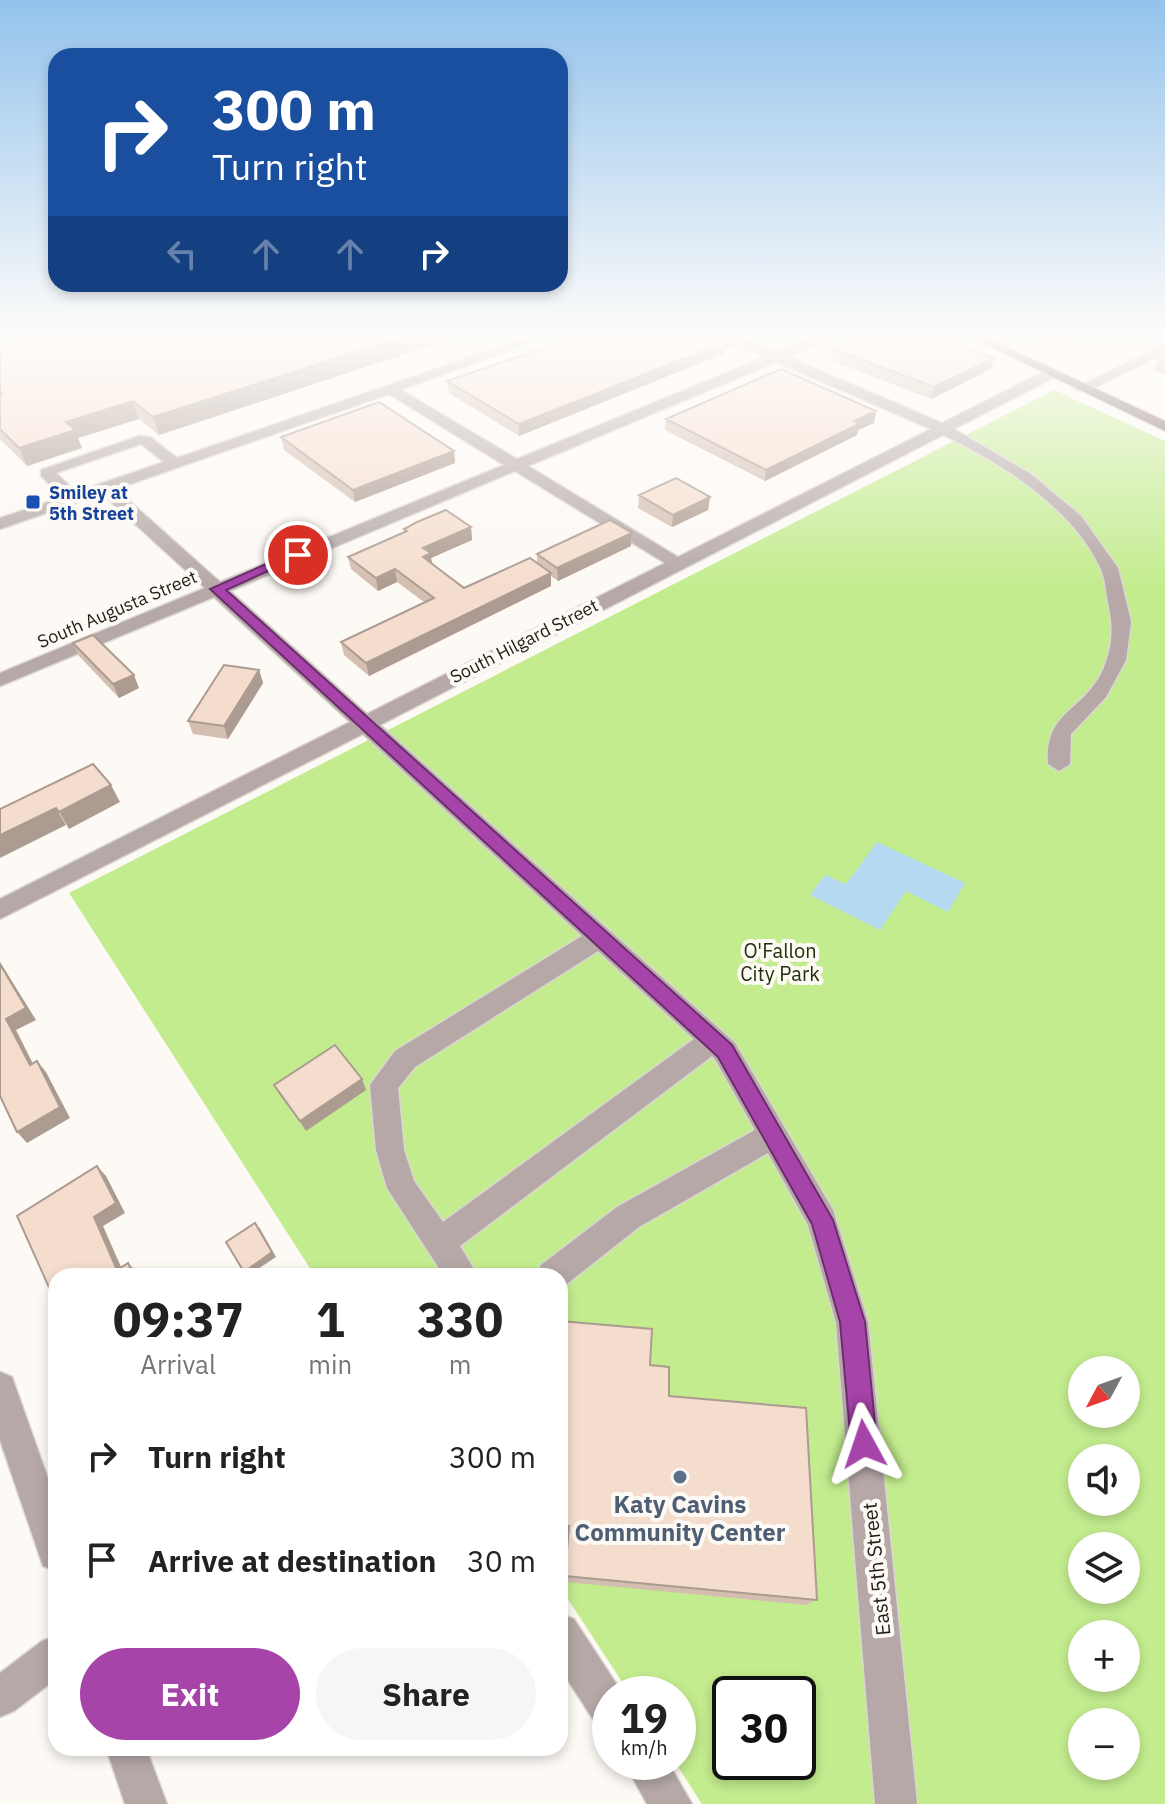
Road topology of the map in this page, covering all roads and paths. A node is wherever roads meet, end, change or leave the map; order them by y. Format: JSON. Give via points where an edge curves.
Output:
{"nodes":[{"id":1,"x":292,"y":420,"type":"edge"},
{"id":2,"x":442,"y":420,"type":"edge"},
{"id":3,"x":622,"y":420,"type":"edge"},
{"id":4,"x":924,"y":420,"type":"edge"},
{"id":5,"x":958,"y":420,"type":"edge"},
{"id":6,"x":943,"y":428,"type":"junction"},
{"id":7,"x":173,"y":462,"type":"junction"},
{"id":8,"x":515,"y":464,"type":"junction"},
{"id":9,"x":104,"y":487,"type":"junction"},
{"id":10,"x":73,"y":498,"type":"junction"},
{"id":11,"x":0,"y":524,"type":"edge"},
{"id":12,"x":678,"y":564,"type":"junction"},
{"id":13,"x":216,"y":589,"type":"junction"},
{"id":14,"x":0,"y":680,"type":"edge"},
{"id":15,"x":364,"y":722,"type":"junction"},
{"id":16,"x":1059,"y":764,"type":"dead end"},
{"id":17,"x":0,"y":910,"type":"edge"},
{"id":18,"x":600,"y":938,"type":"junction"},
{"id":19,"x":713,"y":1040,"type":"junction"},
{"id":20,"x":775,"y":1134,"type":"junction"},
{"id":21,"x":439,"y":1243,"type":"junction"},
{"id":22,"x":456,"y":1268,"type":"edge"},
{"id":23,"x":562,"y":1268,"type":"edge"},
{"id":24,"x":0,"y":1389,"type":"edge"},
{"id":25,"x":48,"y":1530,"type":"edge"},
{"id":26,"x":568,"y":1645,"type":"edge"},
{"id":27,"x":48,"y":1661,"type":"edge"},
{"id":28,"x":592,"y":1682,"type":"edge"},
{"id":29,"x":0,"y":1697,"type":"edge"},
{"id":30,"x":129,"y":1756,"type":"edge"},
{"id":31,"x":656,"y":1780,"type":"edge"},
{"id":32,"x":146,"y":1804,"type":"edge"},
{"id":33,"x":671,"y":1804,"type":"edge"},
{"id":34,"x":896,"y":1804,"type":"edge"}],
"edges":[{"from":1,"to":7,"type":"street"},
{"from":2,"to":8,"type":"street"},
{"from":3,"to":8,"type":"street","name":"South Augusta Street"},
{"from":4,"to":6,"type":"street"},
{"from":5,"to":6,"type":"street","name":"South Hilgard Street"},
{"from":6,"to":12,"type":"street","name":"South Hilgard Street"},
{"from":6,"to":16,"type":"street","via":[[1000,459],[1061,504],[1096,546],[1116,585],[1122,620],[1120,657],[1102,692],[1057,740]]},
{"from":7,"to":9,"type":"street"},
{"from":7,"to":10,"type":"street","via":[[139,440],[51,469],[47,473]]},
{"from":8,"to":12,"type":"street"},
{"from":8,"to":13,"type":"street","name":"South Augusta Street"},
{"from":9,"to":10,"type":"street"},
{"from":9,"to":13,"type":"street","name":"East 5th Street"},
{"from":10,"to":11,"type":"street"},
{"from":12,"to":15,"type":"street","name":"South Hilgard Street"},
{"from":13,"to":14,"type":"street","name":"South Augusta Street"},
{"from":13,"to":15,"type":"street","name":"East 5th Street"},
{"from":15,"to":17,"type":"street","name":"South Hilgard Street"},
{"from":15,"to":18,"type":"street","name":"East 5th Street"},
{"from":18,"to":19,"type":"street","name":"East 5th Street"},
{"from":18,"to":21,"type":"street","via":[[405,1059],[384,1085],[390,1150],[402,1188]]},
{"from":19,"to":20,"type":"street","name":"East 5th Street"},
{"from":19,"to":21,"type":"street"},
{"from":20,"to":23,"type":"street","via":[[628,1217]]},
{"from":20,"to":34,"type":"street","name":"East 5th Street","via":[[822,1220],[852,1322]]},
{"from":21,"to":22,"type":"street"},
{"from":24,"to":25,"type":"street"},
{"from":26,"to":28,"type":"street"},
{"from":27,"to":29,"type":"street"},
{"from":30,"to":32,"type":"street"},
{"from":31,"to":33,"type":"street"}]}
